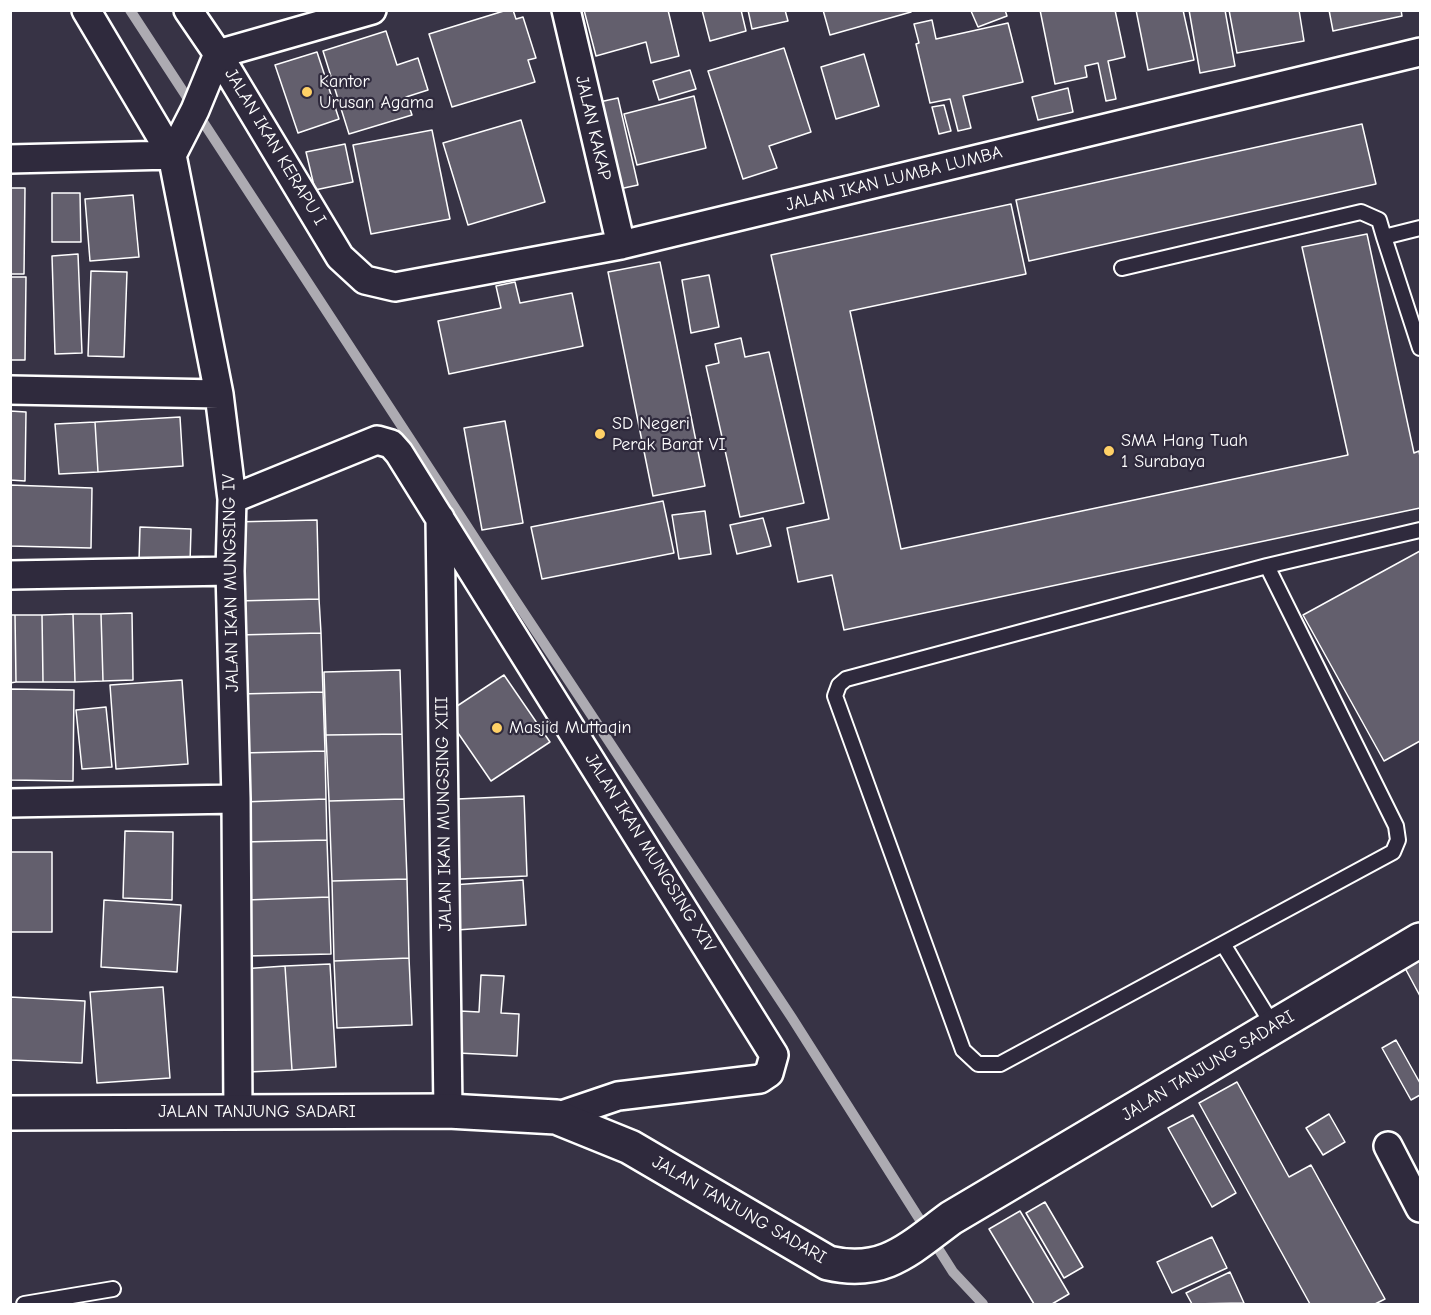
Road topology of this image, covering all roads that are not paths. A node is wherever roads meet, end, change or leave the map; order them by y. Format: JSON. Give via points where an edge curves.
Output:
{"nodes":[{"id":1,"x":86,"y":10,"type":"edge"},
{"id":2,"x":188,"y":10,"type":"edge"},
{"id":3,"x":372,"y":10,"type":"edge"},
{"id":4,"x":566,"y":10,"type":"edge"},
{"id":5,"x":1420,"y":52,"type":"edge"},
{"id":6,"x":217,"y":57,"type":"junction"},
{"id":7,"x":173,"y":152,"type":"junction"},
{"id":8,"x":10,"y":159,"type":"edge"},
{"id":9,"x":1420,"y":228,"type":"edge"},
{"id":10,"x":1384,"y":237,"type":"junction"},
{"id":11,"x":621,"y":245,"type":"junction"},
{"id":12,"x":1122,"y":268,"type":"dead end"},
{"id":13,"x":365,"y":280,"type":"joint"},
{"id":14,"x":1420,"y":348,"type":"edge"},
{"id":15,"x":10,"y":390,"type":"edge"},
{"id":16,"x":219,"y":394,"type":"junction"},
{"id":17,"x":232,"y":499,"type":"junction"},
{"id":18,"x":440,"y":517,"type":"junction"},
{"id":19,"x":1420,"y":530,"type":"edge"},
{"id":20,"x":1267,"y":566,"type":"junction"},
{"id":21,"x":230,"y":571,"type":"junction"},
{"id":22,"x":10,"y":575,"type":"edge"},
{"id":23,"x":236,"y":799,"type":"junction"},
{"id":24,"x":10,"y":803,"type":"edge"},
{"id":25,"x":1420,"y":940,"type":"edge"},
{"id":26,"x":1223,"y":944,"type":"junction"},
{"id":27,"x":1274,"y":1027,"type":"junction"},
{"id":28,"x":448,"y":1111,"type":"junction"},
{"id":29,"x":238,"y":1112,"type":"junction"},
{"id":30,"x":10,"y":1113,"type":"edge"},
{"id":31,"x":556,"y":1118,"type":"junction"},
{"id":32,"x":1388,"y":1146,"type":"dead end"},
{"id":33,"x":1420,"y":1208,"type":"edge"},
{"id":34,"x":113,"y":1289,"type":"dead end"},
{"id":35,"x":24,"y":1305,"type":"edge"}],
"edges":[{"from":1,"to":7,"type":"street","name":"JALAN IKAN MUNGSING IV"},
{"from":2,"to":6,"type":"street","name":"JALAN IKAN KERAPU I"},
{"from":3,"to":6,"type":"street"},
{"from":4,"to":11,"type":"street","name":"JALAN KAKAP"},
{"from":5,"to":11,"type":"street","name":"JALAN IKAN LUMBA LUMBA"},
{"from":6,"to":7,"type":"street"},
{"from":6,"to":13,"type":"street","name":"JALAN IKAN KERAPU I","via":[[340,257]]},
{"from":7,"to":8,"type":"street"},
{"from":7,"to":16,"type":"street","name":"JALAN IKAN MUNGSING IV"},
{"from":9,"to":10,"type":"lane"},
{"from":10,"to":12,"type":"lane","via":[[1378,220],[1361,212]]},
{"from":10,"to":14,"type":"lane"},
{"from":11,"to":13,"type":"street","name":"JALAN IKAN LUMBA LUMBA","via":[[395,287]]},
{"from":15,"to":16,"type":"street"},
{"from":16,"to":17,"type":"street","name":"JALAN IKAN MUNGSING IV"},
{"from":17,"to":18,"type":"street","name":"JALAN IKAN MUNGSING XIV","via":[[377,440],[391,444],[399,453]]},
{"from":17,"to":21,"type":"street","name":"JALAN IKAN MUNGSING IV"},
{"from":18,"to":28,"type":"street","name":"JALAN IKAN MUNGSING XIII"},
{"from":18,"to":31,"type":"street","name":"JALAN IKAN MUNGSING XIV","via":[[774,1055],[769,1073],[760,1079],[618,1096]]},
{"from":19,"to":20,"type":"lane"},
{"from":20,"to":26,"type":"lane","via":[[1396,826],[1398,840],[1393,852]]},
{"from":20,"to":26,"type":"lane","via":[[846,679],[835,696],[963,1050],[978,1064],[1000,1064]]},
{"from":21,"to":22,"type":"street"},
{"from":21,"to":23,"type":"street","name":"JALAN IKAN MUNGSING IV"},
{"from":23,"to":24,"type":"street"},
{"from":23,"to":29,"type":"street","name":"JALAN IKAN MUNGSING IV"},
{"from":25,"to":27,"type":"street","name":"JALAN TANJUNG SADARI"},
{"from":26,"to":27,"type":"lane"},
{"from":27,"to":31,"type":"street","name":"JALAN TANJUNG SADARI","via":[[951,1218],[885,1263],[850,1268],[828,1263],[630,1148]]},
{"from":28,"to":29,"type":"street","name":"JALAN TANJUNG SADARI"},
{"from":28,"to":31,"type":"street","name":"JALAN TANJUNG SADARI"},
{"from":29,"to":30,"type":"street","name":"JALAN TANJUNG SADARI"},
{"from":32,"to":33,"type":"street"},
{"from":34,"to":35,"type":"lane"}]}
